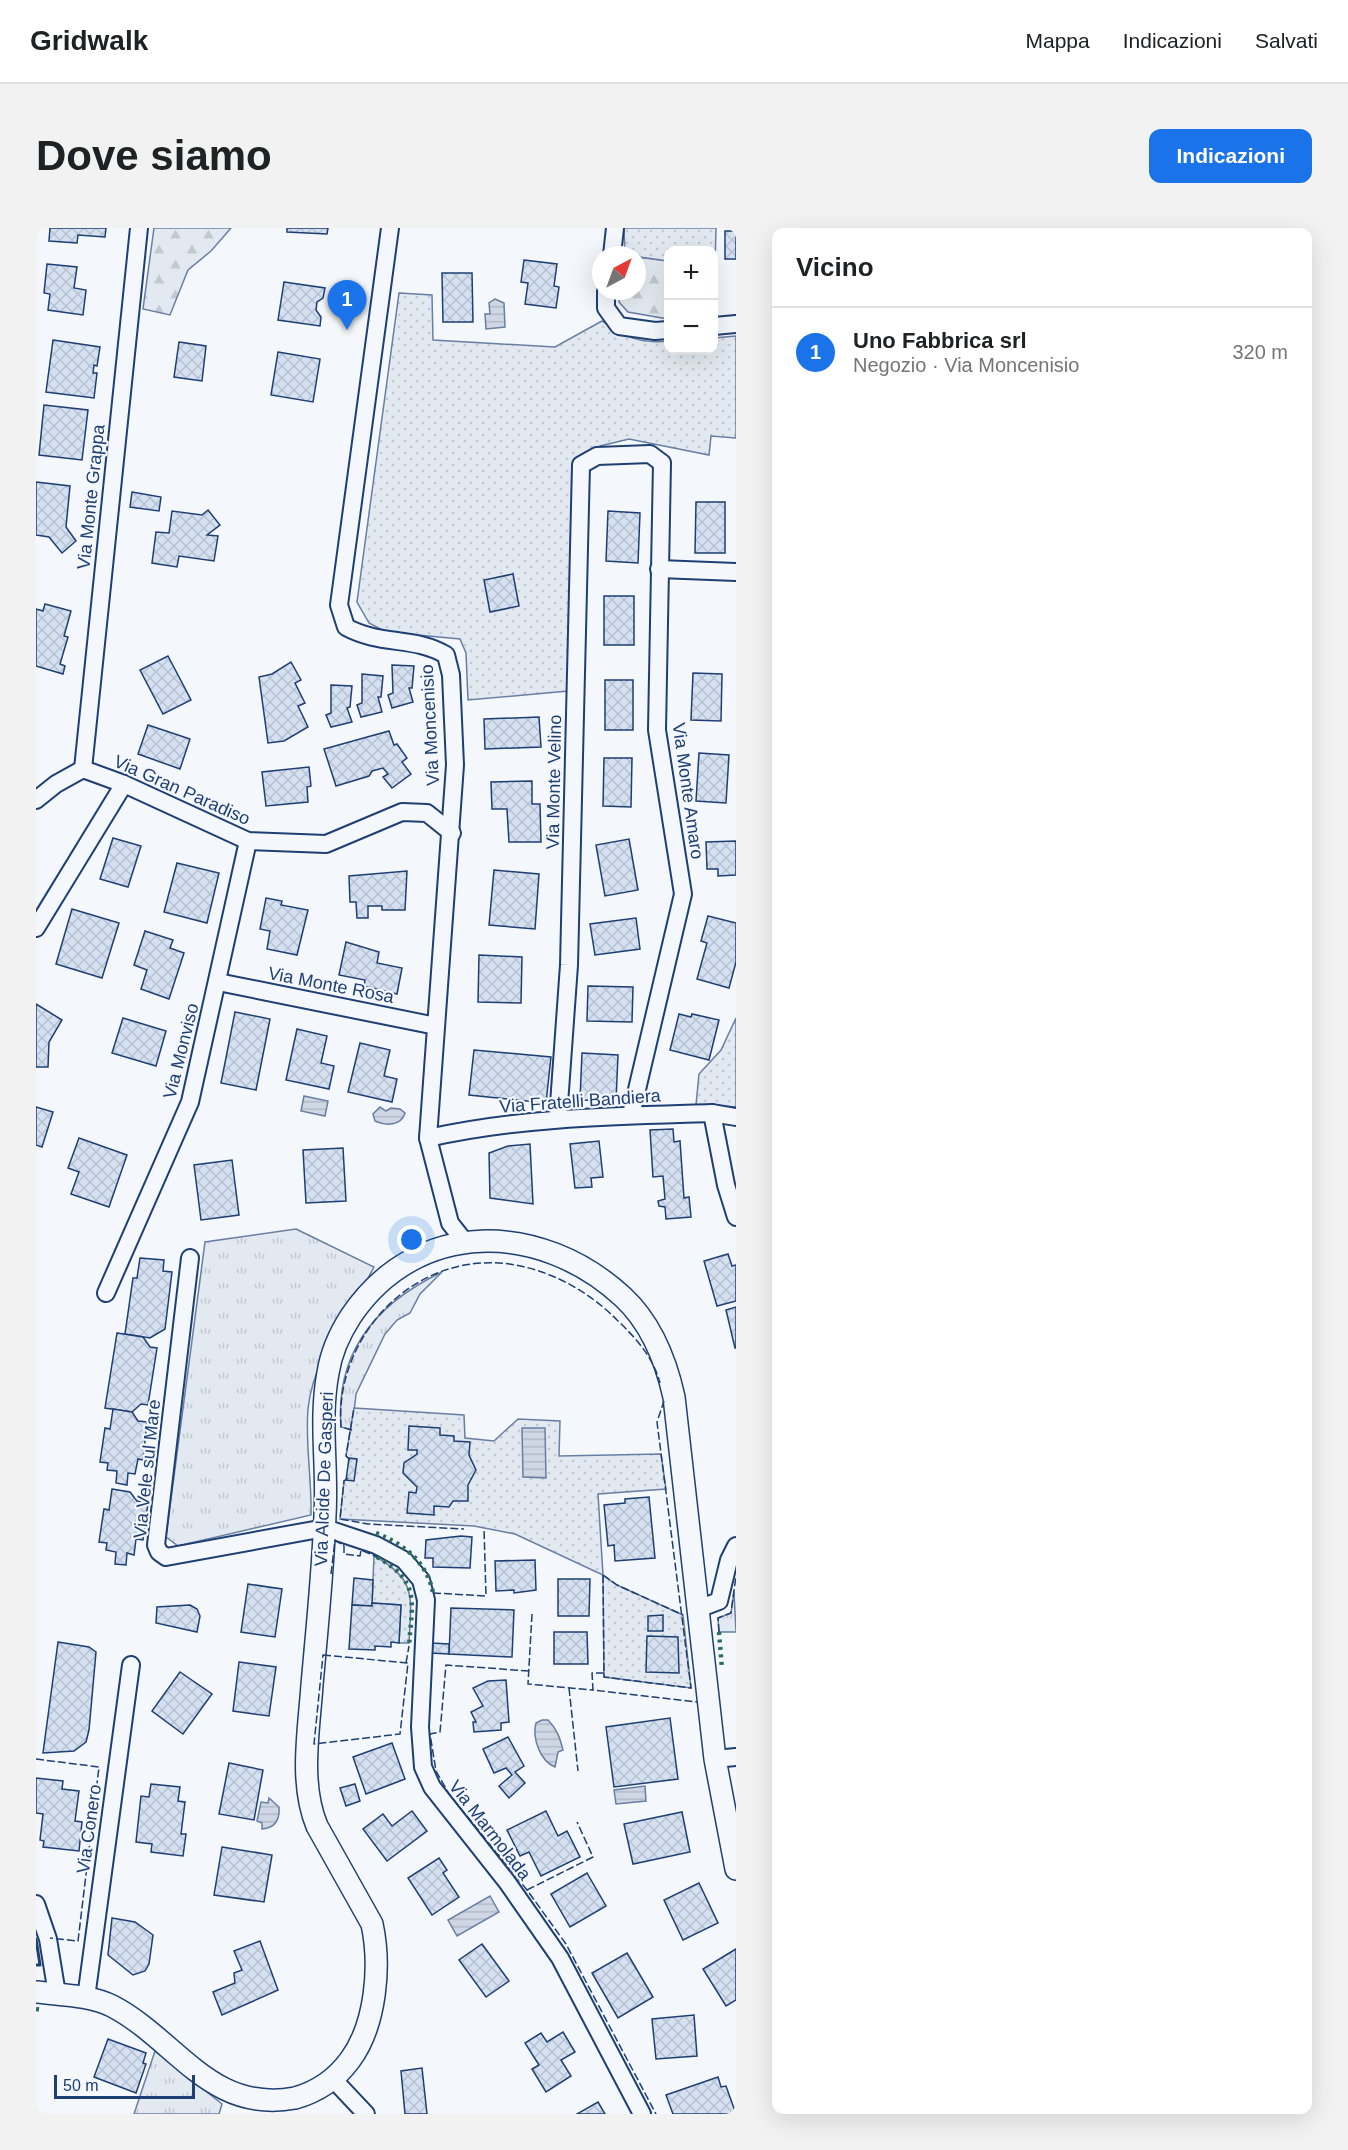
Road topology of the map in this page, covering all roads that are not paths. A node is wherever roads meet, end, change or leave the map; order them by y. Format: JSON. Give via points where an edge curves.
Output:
{"nodes":[{"id":1,"x":139,"y":228,"type":"edge"},
{"id":2,"x":390,"y":228,"type":"edge"},
{"id":3,"x":615,"y":228,"type":"edge"},
{"id":4,"x":613,"y":246,"type":"edge"},
{"id":5,"x":606,"y":300,"type":"edge"},
{"id":6,"x":736,"y":324,"type":"edge"},
{"id":7,"x":718,"y":326,"type":"edge"},
{"id":8,"x":664,"y":330,"type":"edge"},
{"id":9,"x":597,"y":456,"type":"joint"},
{"id":10,"x":659,"y":570,"type":"junction"},
{"id":11,"x":736,"y":572,"type":"edge"},
{"id":12,"x":83,"y":769,"type":"junction"},
{"id":13,"x":124,"y":784,"type":"junction"},
{"id":14,"x":36,"y":800,"type":"edge"},
{"id":15,"x":452,"y":833,"type":"junction"},
{"id":16,"x":248,"y":841,"type":"junction"},
{"id":17,"x":36,"y":928,"type":"edge"},
{"id":18,"x":218,"y":982,"type":"junction"},
{"id":19,"x":436,"y":1026,"type":"junction"},
{"id":20,"x":712,"y":1113,"type":"junction"},
{"id":21,"x":631,"y":1115,"type":"junction"},
{"id":22,"x":736,"y":1117,"type":"edge"},
{"id":23,"x":558,"y":1118,"type":"junction"},
{"id":24,"x":428,"y":1138,"type":"junction"},
{"id":25,"x":736,"y":1217,"type":"edge"},
{"id":26,"x":465,"y":1242,"type":"junction"},
{"id":27,"x":190,"y":1258,"type":"dead end"},
{"id":28,"x":106,"y":1293,"type":"dead end"},
{"id":29,"x":325,"y":1528,"type":"junction"},
{"id":30,"x":736,"y":1546,"type":"edge"},
{"id":31,"x":698,"y":1610,"type":"junction"},
{"id":32,"x":131,"y":1665,"type":"dead end"},
{"id":33,"x":726,"y":1758,"type":"edge"},
{"id":34,"x":736,"y":1869,"type":"edge"},
{"id":35,"x":36,"y":1904,"type":"edge"},
{"id":36,"x":36,"y":1992,"type":"edge"},
{"id":37,"x":57,"y":1994,"type":"junction"},
{"id":38,"x":86,"y":1998,"type":"junction"},
{"id":39,"x":333,"y":2079,"type":"junction"},
{"id":40,"x":366,"y":2114,"type":"edge"},
{"id":41,"x":642,"y":2114,"type":"edge"}],
"edges":[{"from":1,"to":12,"type":"street","name":"Via Monte Grappa"},
{"from":2,"to":15,"type":"street","name":"Via Moncenisio","via":[[339,604],[346,627],[365,637],[431,646],[446,655],[451,675],[455,765]]},
{"from":3,"to":4,"type":"street"},
{"from":5,"to":8,"type":"street","via":[[606,308],[619,326]]},
{"from":6,"to":7,"type":"street"},
{"from":9,"to":10,"type":"street","name":"Via Monte Amaro","via":[[650,454],[662,463]]},
{"from":9,"to":23,"type":"street","name":"Via Monte Velino","via":[[581,465],[569,965]]},
{"from":10,"to":11,"type":"street"},
{"from":10,"to":21,"type":"street","name":"Via Monte Amaro","via":[[657,730],[683,894]]},
{"from":12,"to":13,"type":"street","name":"Via Gran Paradiso"},
{"from":12,"to":14,"type":"street"},
{"from":13,"to":16,"type":"street","name":"Via Gran Paradiso"},
{"from":13,"to":17,"type":"street"},
{"from":15,"to":16,"type":"street","name":"Via Gran Paradiso","via":[[427,813],[402,812],[326,844]]},
{"from":15,"to":19,"type":"street","name":"Via Moncenisio"},
{"from":16,"to":18,"type":"street","name":"Via Monviso"},
{"from":18,"to":19,"type":"street","name":"Via Monte Rosa"},
{"from":18,"to":28,"type":"street","name":"Via Monviso","via":[[190,1102]]},
{"from":19,"to":24,"type":"street","name":"Via Moncenisio"},
{"from":20,"to":21,"type":"street","name":"Via Fratelli Bandiera"},
{"from":20,"to":22,"type":"street","name":"Via Fratelli Bandiera"},
{"from":20,"to":25,"type":"street"},
{"from":21,"to":23,"type":"street","name":"Via Fratelli Bandiera"},
{"from":23,"to":24,"type":"street","name":"Via Fratelli Bandiera"},
{"from":24,"to":26,"type":"street","name":"Via Moncenisio","via":[[450,1223]]},
{"from":26,"to":29,"type":"street","name":"Via Alcide De Gasperi","via":[[424,1253],[393,1270],[370,1292],[340,1334],[323,1402]]},
{"from":26,"to":31,"type":"street","name":"Via Alcide De Gasperi","via":[[528,1245],[571,1261],[624,1298],[650,1332],[669,1374],[674,1397]]},
{"from":27,"to":29,"type":"street","name":"Via Vele sul Mare","via":[[156,1545],[159,1552],[166,1557]]},
{"from":29,"to":39,"type":"street","name":"Via Alcide De Gasperi","via":[[308,1746],[310,1802],[317,1826],[368,1914],[375,1941],[374,1988],[365,2034],[351,2059]]},
{"from":29,"to":41,"type":"street","name":"Via Marmolada","via":[[390,1551],[421,1580],[426,1600],[420,1727],[423,1767],[437,1795],[507,1882],[560,1958]]},
{"from":30,"to":31,"type":"street","via":[[719,1601]]},
{"from":31,"to":33,"type":"street","name":"Via Alcide De Gasperi"},
{"from":32,"to":38,"type":"street","name":"Via Conero"},
{"from":33,"to":34,"type":"street","name":"Via Alcide De Gasperi"},
{"from":35,"to":37,"type":"street","via":[[48,1939]]},
{"from":36,"to":37,"type":"street","name":"Via Alcide De Gasperi"},
{"from":37,"to":38,"type":"street","name":"Via Alcide De Gasperi"},
{"from":38,"to":39,"type":"street","name":"Via Alcide De Gasperi","via":[[105,2003],[129,2017],[212,2085],[234,2098],[285,2100]]},
{"from":39,"to":40,"type":"street"}]}
